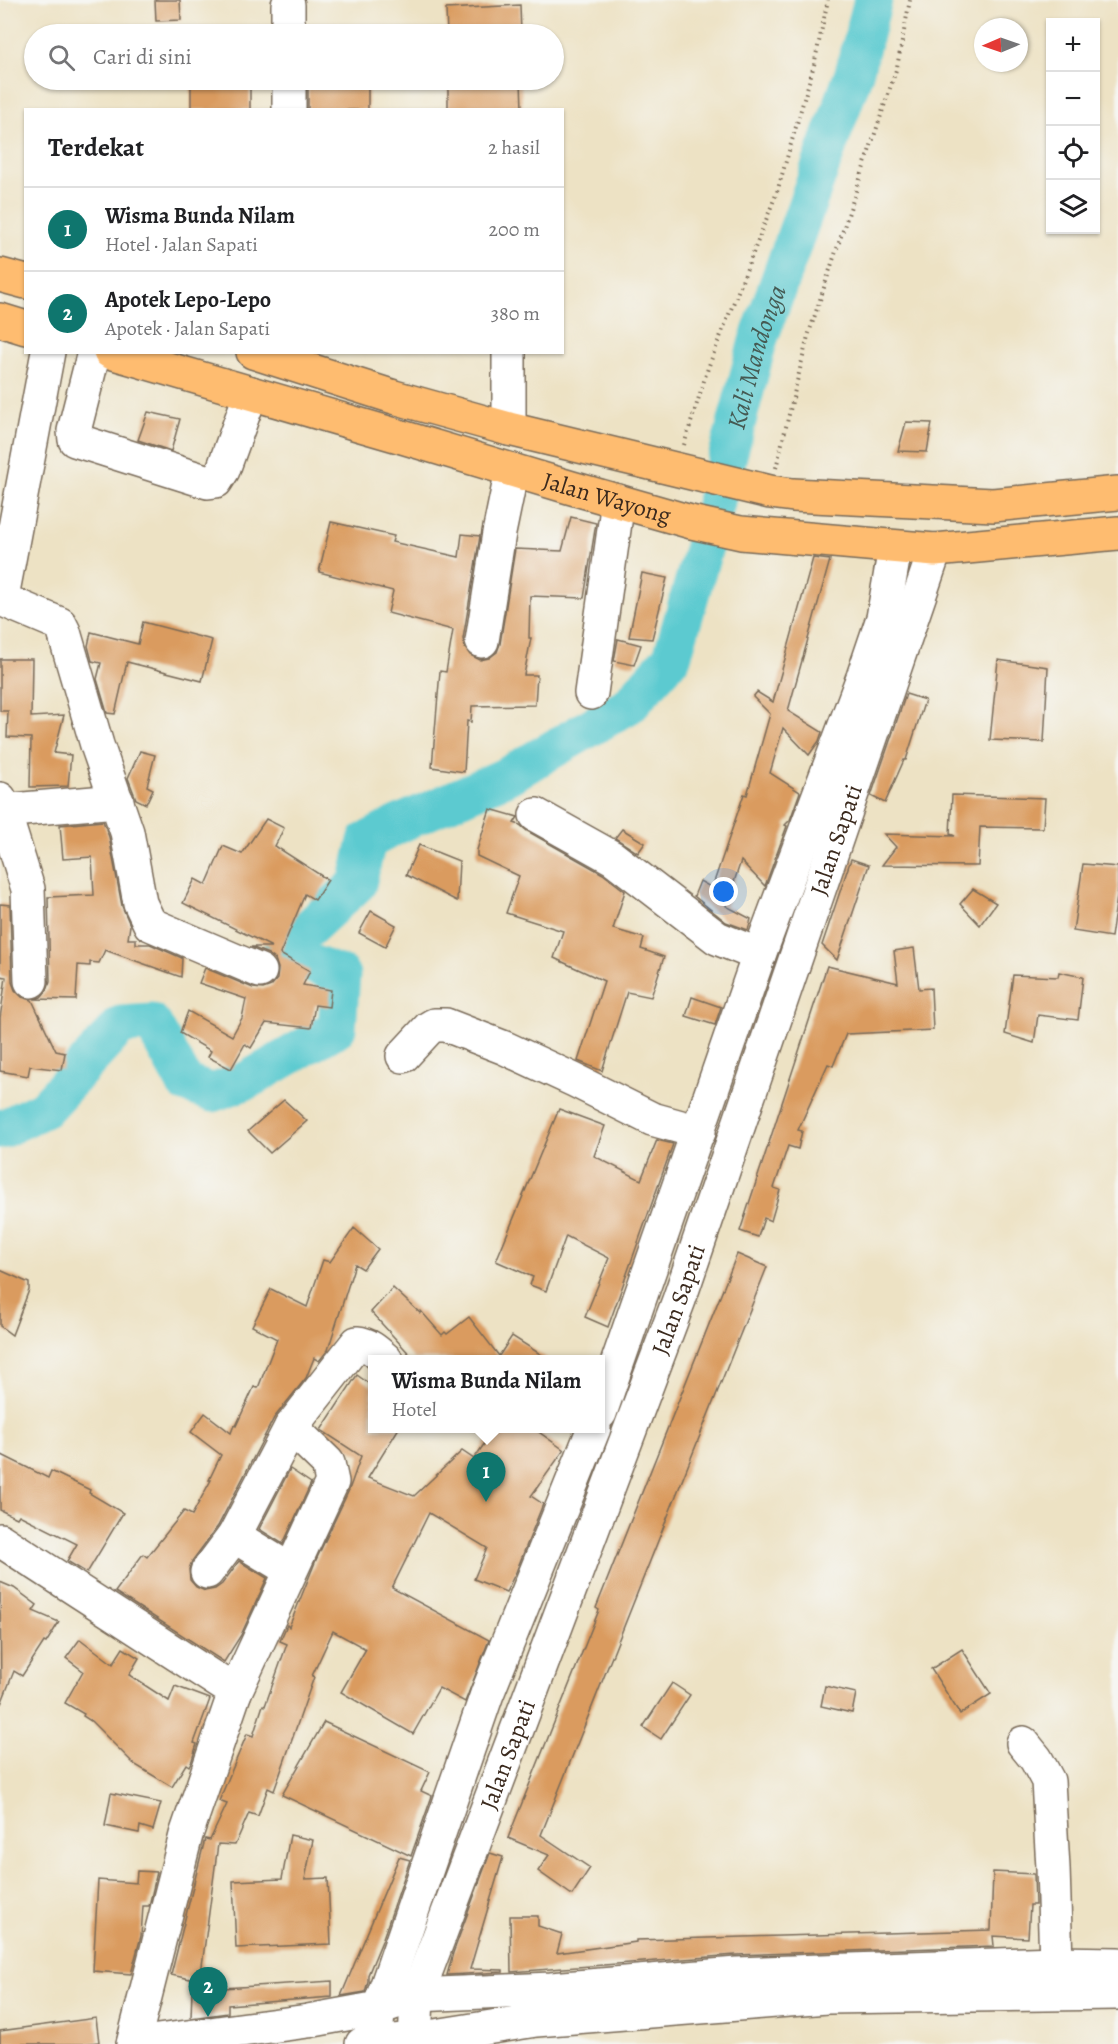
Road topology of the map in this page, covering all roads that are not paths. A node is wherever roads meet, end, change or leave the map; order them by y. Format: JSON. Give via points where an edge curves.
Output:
{"nodes":[{"id":1,"x":289,"y":90,"type":"edge"},
{"id":2,"x":289,"y":108,"type":"edge"},
{"id":3,"x":0,"y":275,"type":"edge"},
{"id":4,"x":24,"y":281,"type":"edge"},
{"id":5,"x":0,"y":320,"type":"edge"},
{"id":6,"x":24,"y":327,"type":"edge"},
{"id":7,"x":48,"y":354,"type":"edge"},
{"id":8,"x":93,"y":354,"type":"edge"},
{"id":9,"x":117,"y":354,"type":"edge"},
{"id":10,"x":266,"y":354,"type":"edge"},
{"id":11,"x":509,"y":354,"type":"edge"},
{"id":12,"x":291,"y":358,"type":"edge"},
{"id":13,"x":251,"y":393,"type":"junction"},
{"id":14,"x":509,"y":429,"type":"junction"},
{"id":15,"x":512,"y":470,"type":"junction"},
{"id":16,"x":1118,"y":493,"type":"edge"},
{"id":17,"x":618,"y":501,"type":"junction"},
{"id":18,"x":1118,"y":533,"type":"edge"},
{"id":19,"x":895,"y":548,"type":"junction"},
{"id":20,"x":935,"y":550,"type":"junction"},
{"id":21,"x":482,"y":641,"type":"dead end"},
{"id":22,"x":591,"y":693,"type":"dead end"},
{"id":23,"x":117,"y":801,"type":"junction"},
{"id":24,"x":1,"y":807,"type":"edge"},
{"id":25,"x":536,"y":815,"type":"dead end"},
{"id":26,"x":759,"y":955,"type":"junction"},
{"id":27,"x":260,"y":971,"type":"dead end"},
{"id":28,"x":31,"y":981,"type":"dead end"},
{"id":29,"x":404,"y":1056,"type":"dead end"},
{"id":30,"x":699,"y":1132,"type":"junction"},
{"id":31,"x":645,"y":1287,"type":"junction"},
{"id":32,"x":679,"y":1300,"type":"junction"},
{"id":33,"x":381,"y":1355,"type":"edge"},
{"id":34,"x":605,"y":1399,"type":"edge"},
{"id":35,"x":291,"y":1427,"type":"junction"},
{"id":36,"x":592,"y":1433,"type":"edge"},
{"id":37,"x":234,"y":1536,"type":"junction"},
{"id":38,"x":0,"y":1540,"type":"edge"},
{"id":39,"x":290,"y":1570,"type":"junction"},
{"id":40,"x":207,"y":1572,"type":"dead end"},
{"id":41,"x":235,"y":1692,"type":"junction"},
{"id":42,"x":1023,"y":1743,"type":"dead end"},
{"id":43,"x":1056,"y":1963,"type":"junction"},
{"id":44,"x":1118,"y":1964,"type":"edge"},
{"id":45,"x":1118,"y":1993,"type":"edge"},
{"id":46,"x":417,"y":1995,"type":"junction"},
{"id":47,"x":379,"y":2008,"type":"junction"},
{"id":48,"x":416,"y":2042,"type":"edge"},
{"id":49,"x":134,"y":2044,"type":"edge"},
{"id":50,"x":370,"y":2044,"type":"edge"}],
"edges":[{"from":1,"to":2,"type":"street"},
{"from":3,"to":4,"type":"main road"},
{"from":5,"to":6,"type":"main road"},
{"from":7,"to":23,"type":"street","via":[[2,597],[60,624]]},
{"from":8,"to":13,"type":"street","via":[[75,440],[208,482],[216,481],[223,470]]},
{"from":9,"to":13,"type":"main road","name":"Jalan Wayong"},
{"from":10,"to":12,"type":"main road","name":"Jalan Wayong"},
{"from":11,"to":14,"type":"street"},
{"from":12,"to":14,"type":"main road","name":"Jalan Wayong","via":[[394,397]]},
{"from":13,"to":15,"type":"main road","name":"Jalan Wayong"},
{"from":14,"to":16,"type":"main road","name":"Jalan Wayong","via":[[793,495],[993,505]]},
{"from":15,"to":17,"type":"main road","name":"Jalan Wayong"},
{"from":15,"to":21,"type":"street"},
{"from":17,"to":19,"type":"main road","name":"Jalan Wayong","via":[[741,533]]},
{"from":17,"to":22,"type":"street"},
{"from":18,"to":20,"type":"main road","name":"Jalan Wayong"},
{"from":19,"to":20,"type":"main road","name":"Jalan Wayong"},
{"from":19,"to":26,"type":"street","name":"Jalan Sapati","via":[[883,618],[867,668]]},
{"from":20,"to":32,"type":"street","name":"Jalan Sapati"},
{"from":23,"to":24,"type":"street"},
{"from":23,"to":27,"type":"street","via":[[140,903],[150,924]]},
{"from":24,"to":28,"type":"street","via":[[28,889]]},
{"from":25,"to":26,"type":"street","via":[[613,858],[717,938]]},
{"from":26,"to":30,"type":"street","name":"Jalan Sapati"},
{"from":29,"to":30,"type":"street","via":[[429,1028],[446,1024],[564,1075],[652,1119]]},
{"from":30,"to":31,"type":"street","name":"Jalan Sapati"},
{"from":31,"to":32,"type":"street"},
{"from":31,"to":34,"type":"street","name":"Jalan Sapati"},
{"from":32,"to":46,"type":"street","name":"Jalan Sapati"},
{"from":33,"to":35,"type":"street","via":[[357,1344]]},
{"from":35,"to":37,"type":"street"},
{"from":35,"to":39,"type":"street","via":[[328,1463],[332,1482]]},
{"from":36,"to":47,"type":"street","name":"Jalan Sapati","via":[[487,1694]]},
{"from":37,"to":39,"type":"street"},
{"from":37,"to":40,"type":"street"},
{"from":38,"to":41,"type":"street"},
{"from":39,"to":41,"type":"street"},
{"from":41,"to":49,"type":"street","via":[[186,1835]]},
{"from":42,"to":43,"type":"street","via":[[1048,1781]]},
{"from":43,"to":44,"type":"street"},
{"from":43,"to":46,"type":"street","via":[[737,1974]]},
{"from":45,"to":48,"type":"street","via":[[828,1997],[536,2020]]},
{"from":46,"to":47,"type":"street"},
{"from":46,"to":48,"type":"street","name":"Jalan Sapati"},
{"from":47,"to":49,"type":"street"},
{"from":47,"to":50,"type":"street","name":"Jalan Sapati"},
{"from":48,"to":50,"type":"street"}]}
